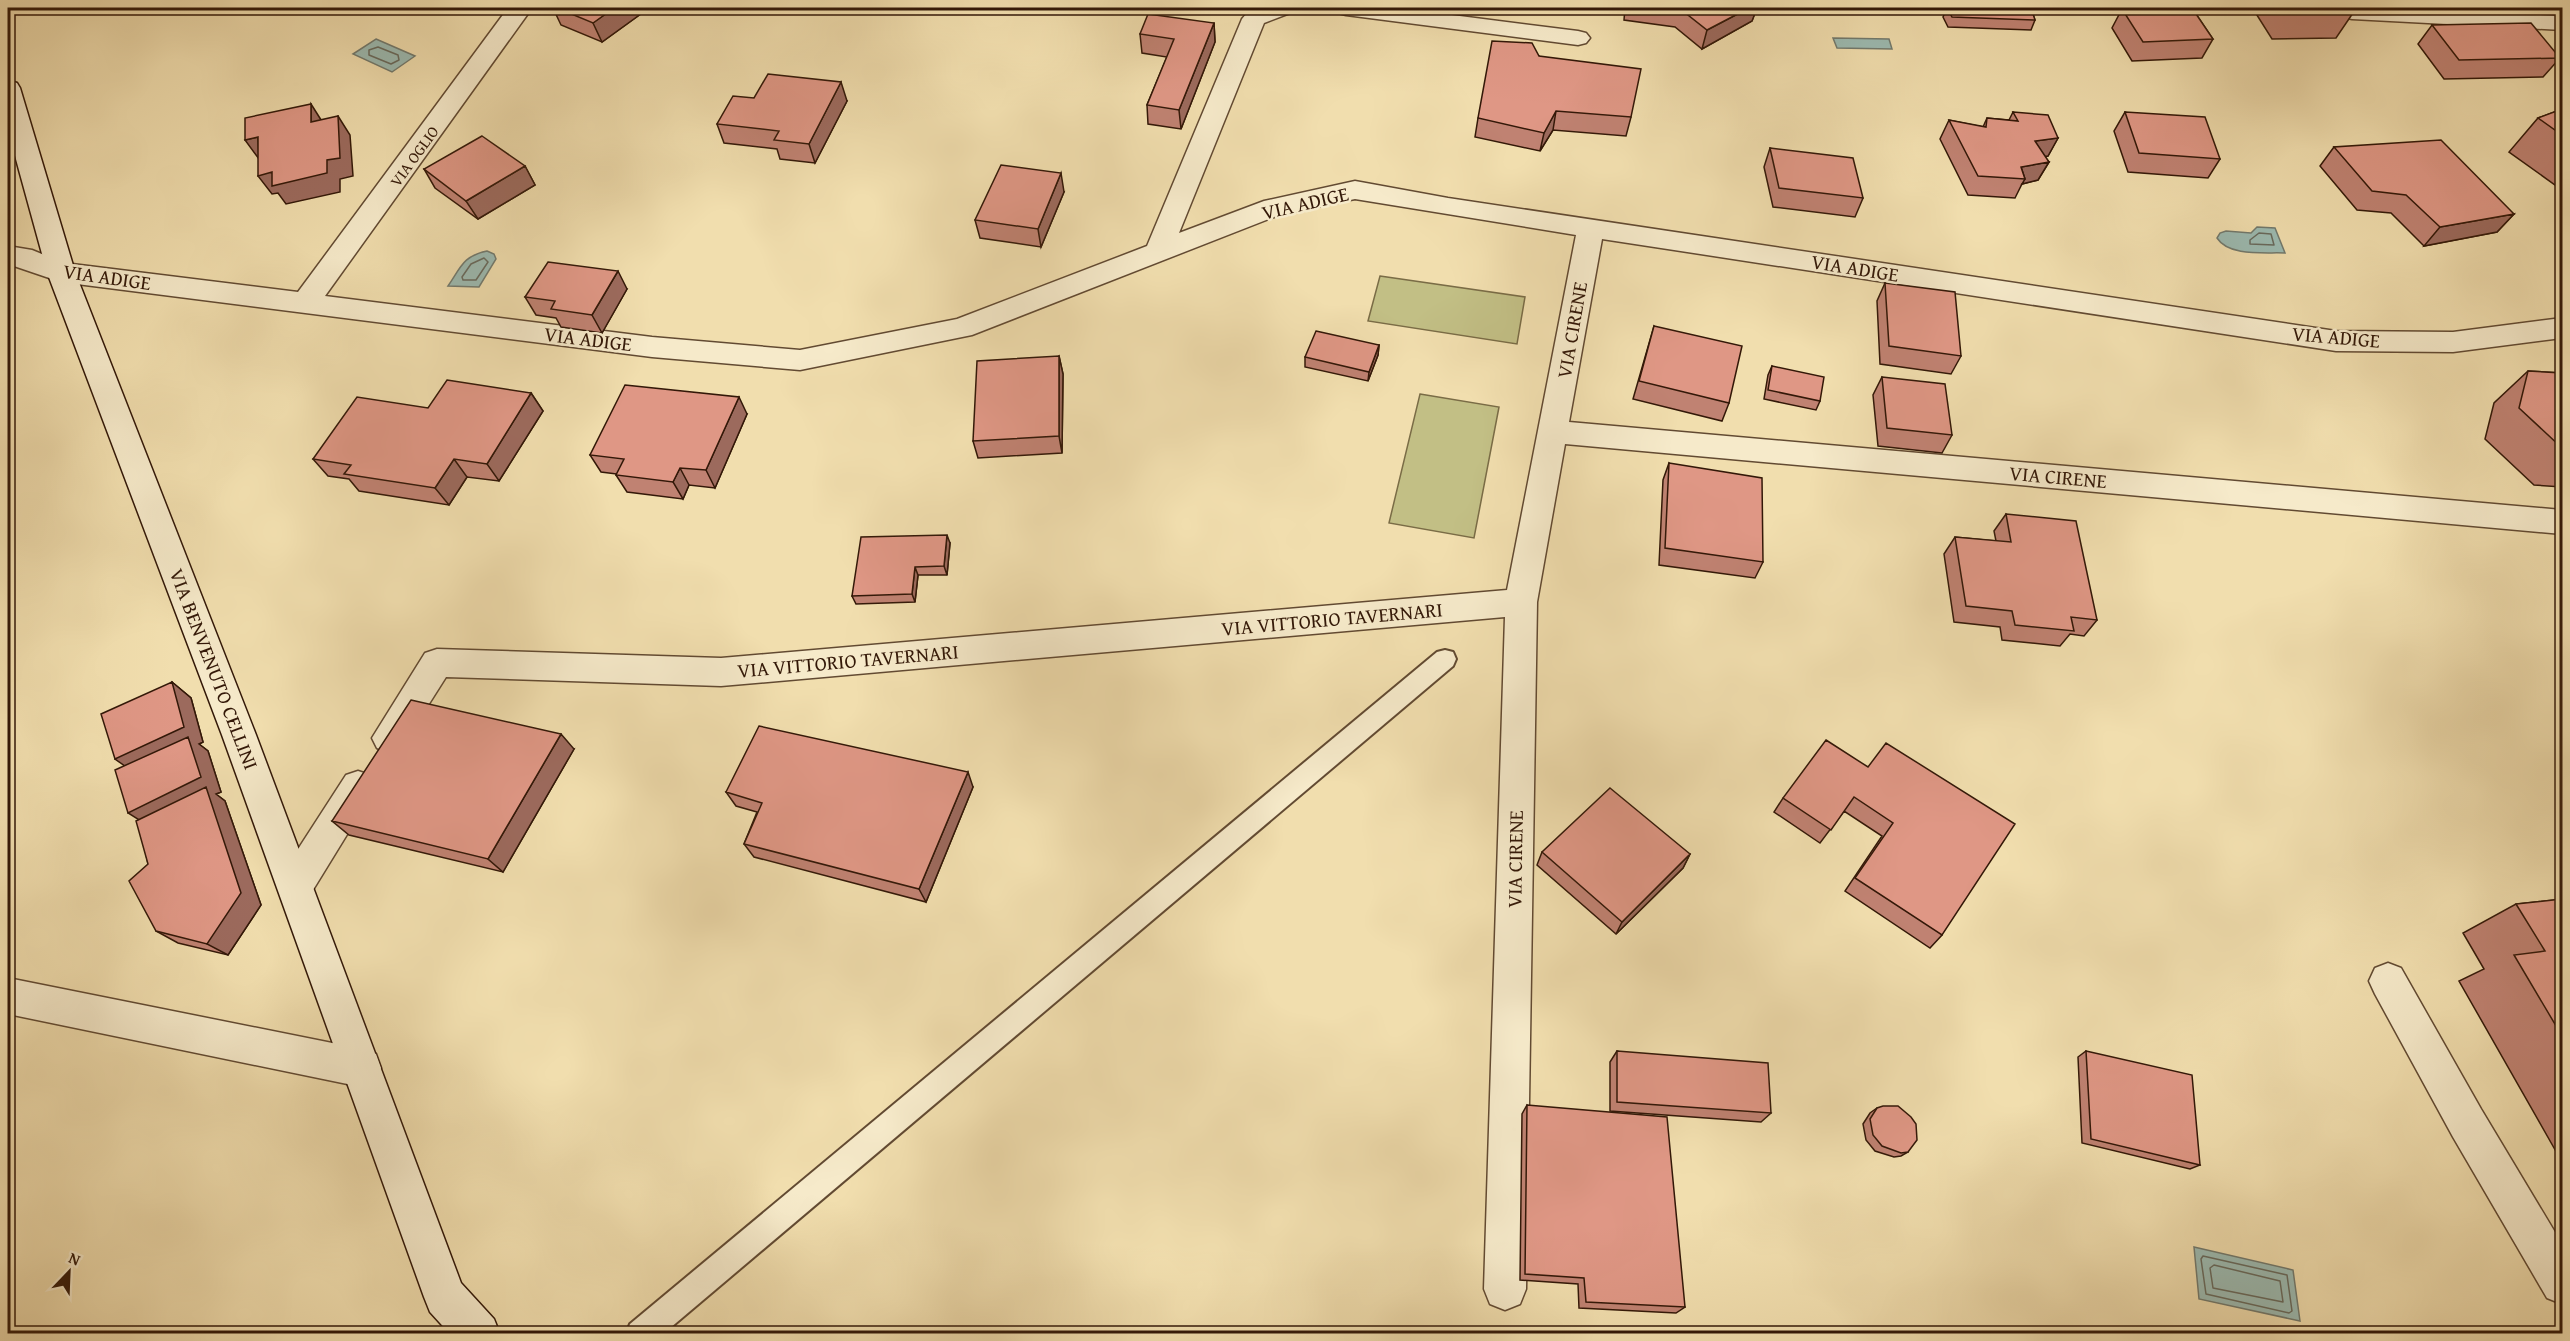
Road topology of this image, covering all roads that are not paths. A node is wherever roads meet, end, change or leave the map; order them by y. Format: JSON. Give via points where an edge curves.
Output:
{"nodes":[{"id":1,"x":520,"y":8,"type":"edge"},
{"id":2,"x":1282,"y":8,"type":"edge"},
{"id":3,"x":1346,"y":8,"type":"edge"},
{"id":4,"x":2331,"y":8,"type":"edge"},
{"id":5,"x":2562,"y":23,"type":"edge"},
{"id":6,"x":1578,"y":38,"type":"dead end"},
{"id":7,"x":8,"y":88,"type":"edge"},
{"id":8,"x":1591,"y":228,"type":"junction"},
{"id":9,"x":1158,"y":252,"type":"junction"},
{"id":10,"x":8,"y":255,"type":"edge"},
{"id":11,"x":61,"y":272,"type":"junction"},
{"id":12,"x":305,"y":303,"type":"junction"},
{"id":13,"x":2562,"y":328,"type":"edge"},
{"id":14,"x":1553,"y":432,"type":"junction"},
{"id":15,"x":2562,"y":522,"type":"edge"},
{"id":16,"x":1521,"y":603,"type":"junction"},
{"id":17,"x":1445,"y":660,"type":"dead end"},
{"id":18,"x":295,"y":886,"type":"junction"},
{"id":19,"x":2388,"y":981,"type":"dead end"},
{"id":20,"x":8,"y":996,"type":"edge"},
{"id":21,"x":362,"y":1068,"type":"junction"},
{"id":22,"x":2562,"y":1283,"type":"edge"},
{"id":23,"x":1505,"y":1288,"type":"dead end"},
{"id":24,"x":479,"y":1334,"type":"edge"},
{"id":25,"x":640,"y":1334,"type":"edge"}],
"edges":[{"from":1,"to":12,"type":"street","name":"VIA OGLIO"},
{"from":2,"to":9,"type":"street","via":[[1254,19]]},
{"from":3,"to":6,"type":"street"},
{"from":4,"to":5,"type":"street"},
{"from":7,"to":11,"type":"street","name":"VIA BENVENUTO CELLINI"},
{"from":8,"to":9,"type":"street","name":"VIA ADIGE","via":[[1355,190],[1273,207]]},
{"from":8,"to":13,"type":"street","name":"VIA ADIGE","via":[[2336,341],[2453,342]]},
{"from":8,"to":14,"type":"street","name":"VIA CIRENE"},
{"from":9,"to":12,"type":"street","name":"VIA ADIGE","via":[[962,328],[800,360],[652,347]]},
{"from":10,"to":11,"type":"street","name":"VIA ADIGE"},
{"from":11,"to":12,"type":"street","name":"VIA ADIGE"},
{"from":11,"to":18,"type":"street","name":"VIA BENVENUTO CELLINI"},
{"from":14,"to":15,"type":"street","name":"VIA CIRENE"},
{"from":14,"to":16,"type":"street","name":"VIA CIRENE"},
{"from":16,"to":18,"type":"street","name":"VIA VITTORIO TAVERNARI","via":[[721,672],[436,663]]},
{"from":16,"to":23,"type":"street","name":"VIA CIRENE"},
{"from":17,"to":25,"type":"lane"},
{"from":18,"to":21,"type":"street","name":"VIA BENVENUTO CELLINI"},
{"from":19,"to":22,"type":"street","via":[[2466,1123]]},
{"from":20,"to":21,"type":"street"},
{"from":21,"to":24,"type":"street","name":"VIA BENVENUTO CELLINI","via":[[445,1297]]}]}
